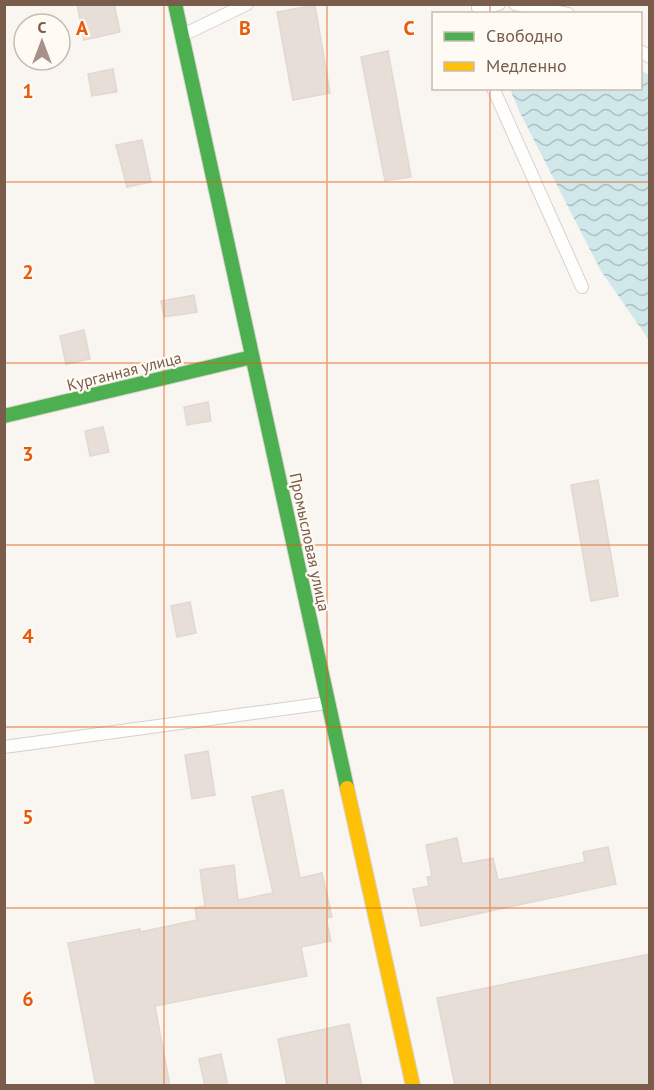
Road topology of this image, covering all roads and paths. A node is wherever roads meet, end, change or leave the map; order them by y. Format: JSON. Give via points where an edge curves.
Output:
{"nodes":[{"id":1,"x":175,"y":4,"type":"edge"},
{"id":2,"x":247,"y":4,"type":"edge"},
{"id":3,"x":499,"y":4,"type":"edge"},
{"id":4,"x":515,"y":4,"type":"edge"},
{"id":5,"x":477,"y":9,"type":"edge"},
{"id":6,"x":557,"y":12,"type":"edge"},
{"id":7,"x":182,"y":36,"type":"junction"},
{"id":8,"x":494,"y":90,"type":"edge"},
{"id":9,"x":582,"y":287,"type":"dead end"},
{"id":10,"x":252,"y":357,"type":"junction"},
{"id":11,"x":4,"y":416,"type":"edge"},
{"id":12,"x":328,"y":702,"type":"junction"},
{"id":13,"x":4,"y":747,"type":"edge"},
{"id":14,"x":413,"y":1086,"type":"edge"}],
"edges":[{"from":1,"to":7,"type":"main road","name":"Промысловая улица"},
{"from":2,"to":7,"type":"lane"},
{"from":3,"to":5,"type":"lane"},
{"from":4,"to":6,"type":"lane"},
{"from":7,"to":10,"type":"main road","name":"Промысловая улица"},
{"from":8,"to":9,"type":"lane"},
{"from":10,"to":11,"type":"main road","name":"Курганная улица"},
{"from":10,"to":12,"type":"main road","name":"Промысловая улица"},
{"from":12,"to":13,"type":"lane"},
{"from":12,"to":14,"type":"main road","name":"Промысловая улица"}]}
